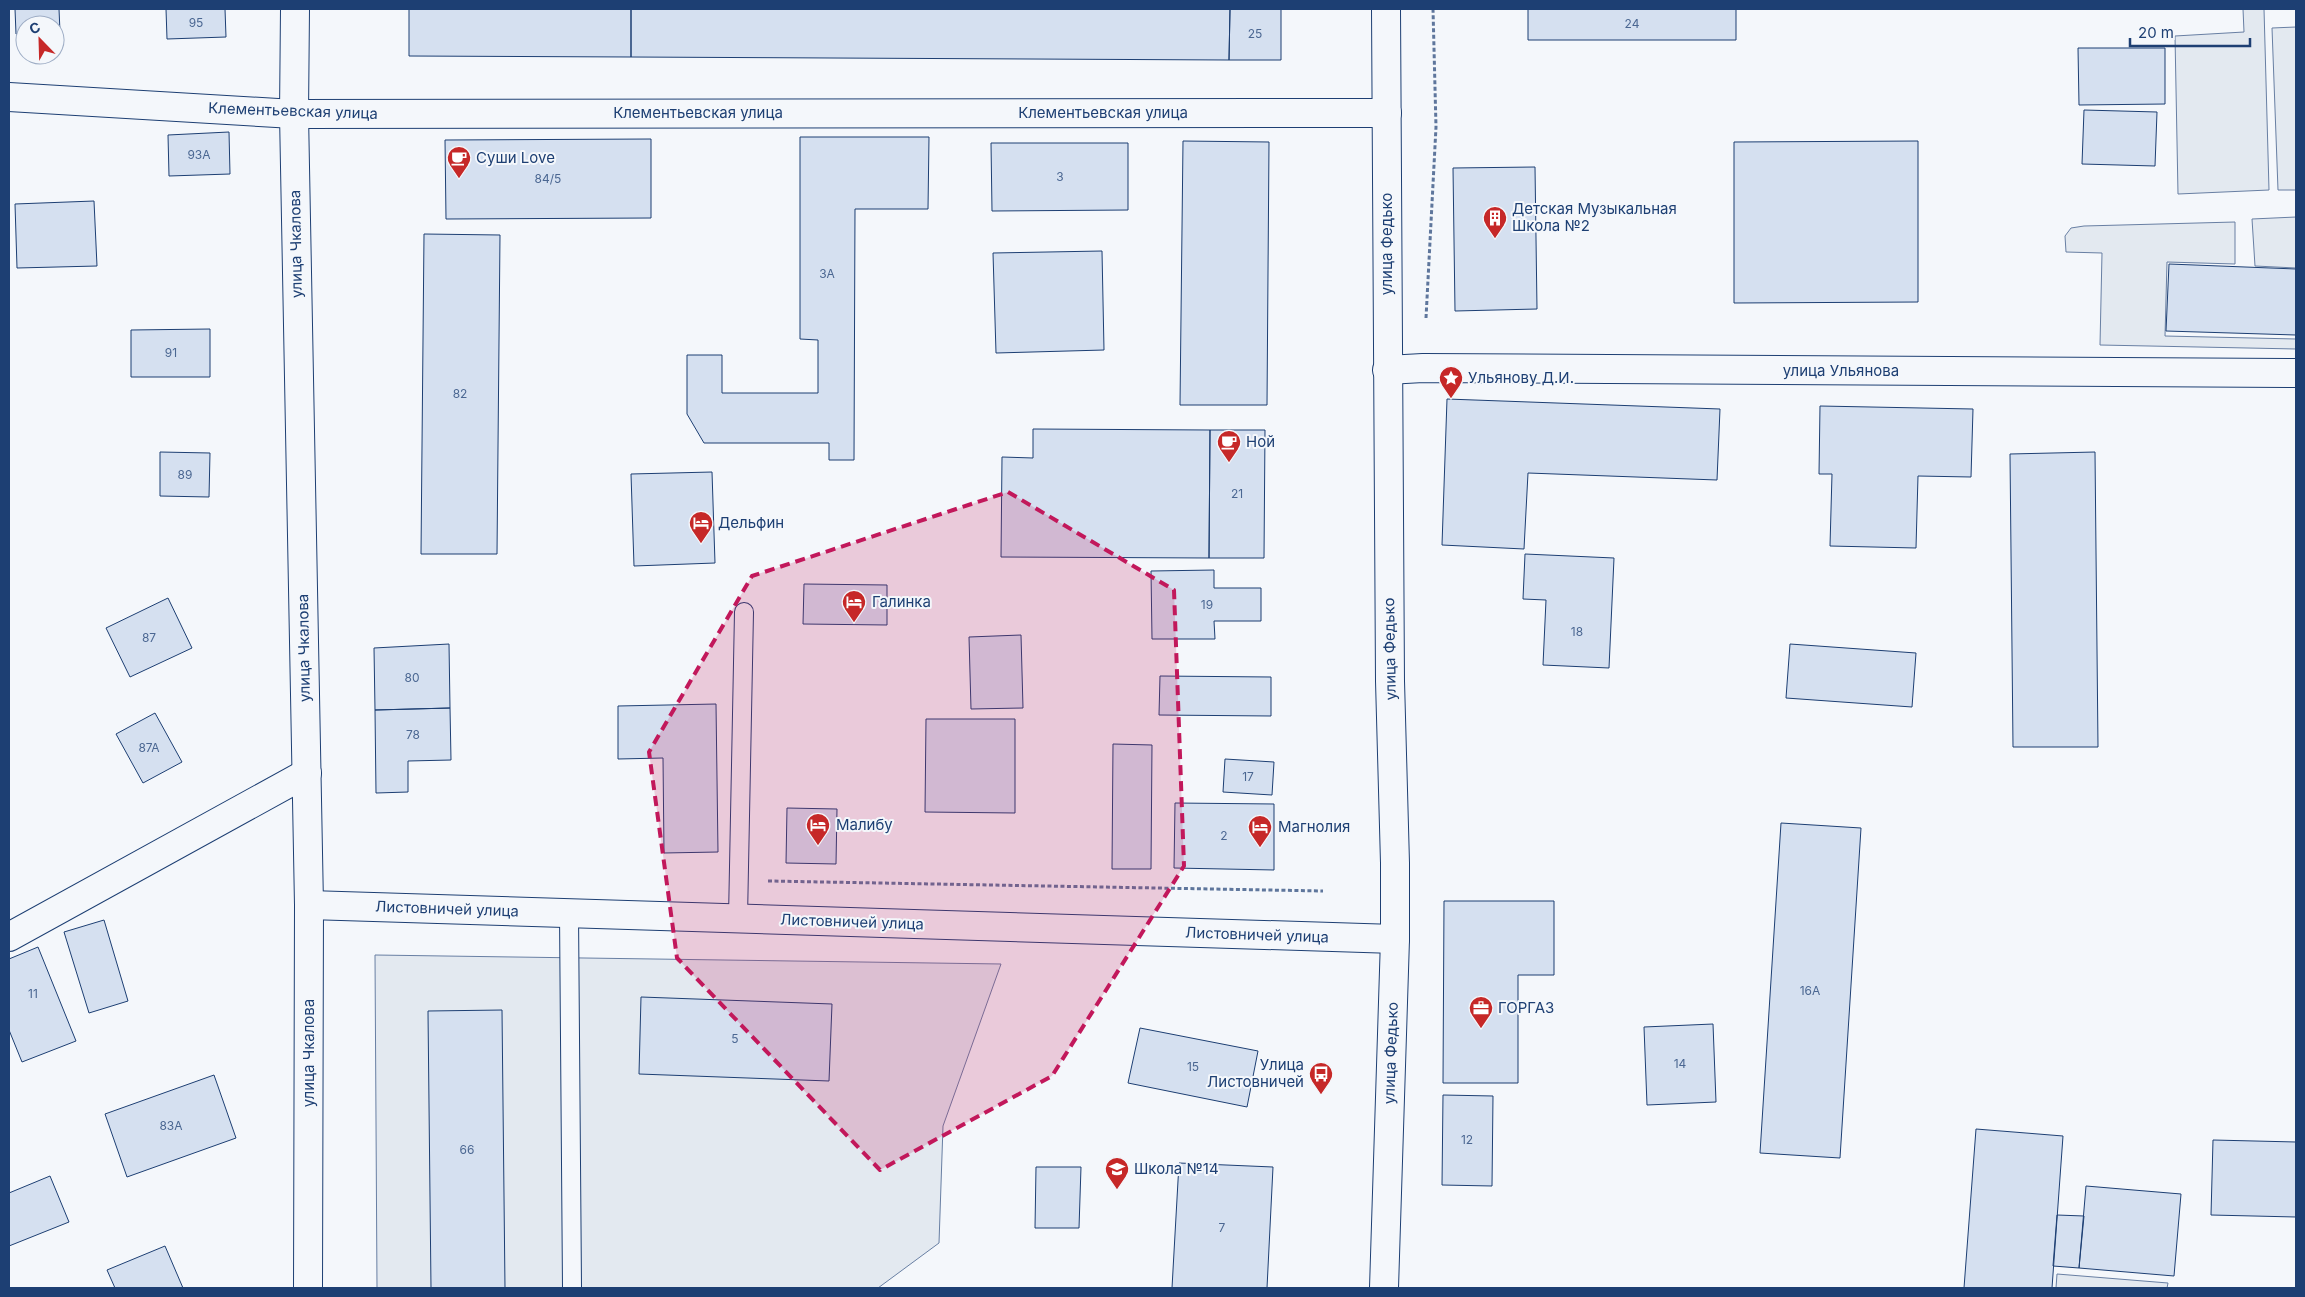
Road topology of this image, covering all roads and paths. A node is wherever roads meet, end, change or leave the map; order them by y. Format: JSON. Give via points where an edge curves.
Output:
{"nodes":[{"id":1,"x":295,"y":9,"type":"edge"},
{"id":2,"x":1386,"y":9,"type":"edge"},
{"id":3,"x":9,"y":97,"type":"edge"},
{"id":4,"x":1388,"y":113,"type":"junction"},
{"id":5,"x":294,"y":114,"type":"junction"},
{"id":6,"x":1387,"y":370,"type":"junction"},
{"id":7,"x":2296,"y":374,"type":"edge"},
{"id":8,"x":744,"y":612,"type":"dead end"},
{"id":9,"x":307,"y":773,"type":"junction"},
{"id":10,"x":739,"y":880,"type":"junction"},
{"id":11,"x":1323,"y":891,"type":"dead end"},
{"id":12,"x":309,"y":905,"type":"junction"},
{"id":13,"x":569,"y":913,"type":"junction"},
{"id":14,"x":738,"y":918,"type":"junction"},
{"id":15,"x":9,"y":936,"type":"edge"},
{"id":16,"x":1395,"y":940,"type":"junction"},
{"id":17,"x":308,"y":1288,"type":"edge"},
{"id":18,"x":572,"y":1288,"type":"edge"},
{"id":19,"x":1384,"y":1288,"type":"edge"}],
"edges":[{"from":1,"to":5,"type":"street","name":"улица Чкалова"},
{"from":2,"to":4,"type":"street","name":"улица Федько"},
{"from":3,"to":5,"type":"street","name":"Клементьевская улица"},
{"from":4,"to":5,"type":"street","name":"Клементьевская улица"},
{"from":4,"to":6,"type":"street","name":"улица Федько"},
{"from":5,"to":9,"type":"street","name":"улица Чкалова"},
{"from":6,"to":7,"type":"street","name":"улица Ульянова"},
{"from":6,"to":16,"type":"street","name":"улица Федько"},
{"from":8,"to":10,"type":"lane"},
{"from":9,"to":12,"type":"street","name":"улица Чкалова"},
{"from":9,"to":15,"type":"street"},
{"from":10,"to":11,"type":"path"},
{"from":10,"to":14,"type":"lane"},
{"from":12,"to":13,"type":"street","name":"Листовничей улица"},
{"from":12,"to":17,"type":"street","name":"улица Чкалова"},
{"from":13,"to":14,"type":"street","name":"Листовничей улица"},
{"from":13,"to":18,"type":"lane"},
{"from":14,"to":16,"type":"street","name":"Листовничей улица"},
{"from":16,"to":19,"type":"street","name":"улица Федько"}]}
